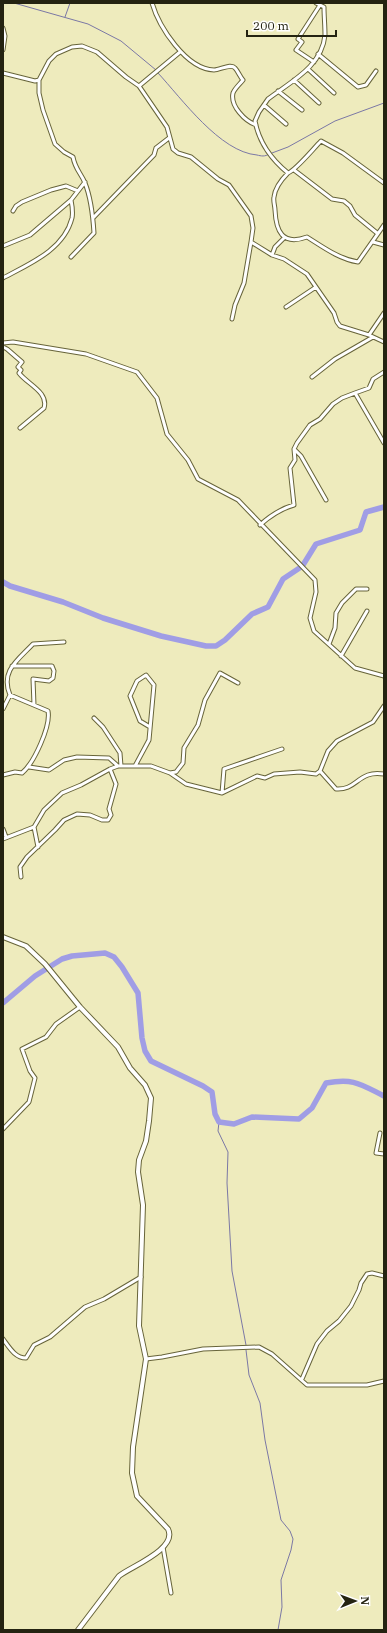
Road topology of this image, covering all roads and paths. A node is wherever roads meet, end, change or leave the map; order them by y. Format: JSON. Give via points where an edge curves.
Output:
{"nodes":[{"id":1,"x":152,"y":3,"type":"edge"},
{"id":2,"x":318,"y":4,"type":"edge"},
{"id":3,"x":3,"y":28,"type":"edge"},
{"id":4,"x":3,"y":50,"type":"edge"},
{"id":5,"x":180,"y":52,"type":"junction"},
{"id":6,"x":318,"y":54,"type":"junction"},
{"id":7,"x":314,"y":62,"type":"junction"},
{"id":8,"x":308,"y":69,"type":"junction"},
{"id":9,"x":376,"y":71,"type":"dead end"},
{"id":10,"x":3,"y":73,"type":"edge"},
{"id":11,"x":39,"y":80,"type":"junction"},
{"id":12,"x":294,"y":80,"type":"junction"},
{"id":13,"x":140,"y":86,"type":"junction"},
{"id":14,"x":278,"y":91,"type":"junction"},
{"id":15,"x":334,"y":93,"type":"dead end"},
{"id":16,"x":319,"y":103,"type":"dead end"},
{"id":17,"x":264,"y":105,"type":"junction"},
{"id":18,"x":302,"y":110,"type":"dead end"},
{"id":19,"x":286,"y":124,"type":"dead end"},
{"id":20,"x":256,"y":125,"type":"junction"},
{"id":21,"x":169,"y":138,"type":"junction"},
{"id":22,"x":294,"y":170,"type":"junction"},
{"id":23,"x":288,"y":173,"type":"junction"},
{"id":24,"x":85,"y":182,"type":"junction"},
{"id":25,"x":384,"y":183,"type":"edge"},
{"id":26,"x":78,"y":191,"type":"junction"},
{"id":27,"x":71,"y":200,"type":"junction"},
{"id":28,"x":13,"y":211,"type":"dead end"},
{"id":29,"x":93,"y":218,"type":"junction"},
{"id":30,"x":384,"y":225,"type":"edge"},
{"id":31,"x":377,"y":234,"type":"junction"},
{"id":32,"x":285,"y":237,"type":"junction"},
{"id":33,"x":251,"y":242,"type":"junction"},
{"id":34,"x":373,"y":242,"type":"junction"},
{"id":35,"x":384,"y":245,"type":"edge"},
{"id":36,"x":3,"y":246,"type":"edge"},
{"id":37,"x":272,"y":255,"type":"junction"},
{"id":38,"x":71,"y":257,"type":"dead end"},
{"id":39,"x":3,"y":278,"type":"edge"},
{"id":40,"x":316,"y":287,"type":"junction"},
{"id":41,"x":286,"y":307,"type":"dead end"},
{"id":42,"x":384,"y":313,"type":"edge"},
{"id":43,"x":232,"y":319,"type":"dead end"},
{"id":44,"x":371,"y":336,"type":"junction"},
{"id":45,"x":384,"y":342,"type":"edge"},
{"id":46,"x":3,"y":343,"type":"edge"},
{"id":47,"x":3,"y":347,"type":"edge"},
{"id":48,"x":384,"y":372,"type":"edge"},
{"id":49,"x":312,"y":376,"type":"dead end"},
{"id":50,"x":355,"y":393,"type":"junction"},
{"id":51,"x":20,"y":428,"type":"dead end"},
{"id":52,"x":384,"y":443,"type":"edge"},
{"id":53,"x":294,"y":449,"type":"junction"},
{"id":54,"x":326,"y":500,"type":"dead end"},
{"id":55,"x":260,"y":525,"type":"junction"},
{"id":56,"x":367,"y":589,"type":"dead end"},
{"id":57,"x":367,"y":611,"type":"dead end"},
{"id":58,"x":64,"y":642,"type":"dead end"},
{"id":59,"x":329,"y":644,"type":"junction"},
{"id":60,"x":341,"y":656,"type":"junction"},
{"id":61,"x":12,"y":666,"type":"junction"},
{"id":62,"x":384,"y":676,"type":"edge"},
{"id":63,"x":238,"y":682,"type":"dead end"},
{"id":64,"x":10,"y":696,"type":"junction"},
{"id":65,"x":34,"y":705,"type":"junction"},
{"id":66,"x":384,"y":706,"type":"edge"},
{"id":67,"x":3,"y":710,"type":"edge"},
{"id":68,"x":94,"y":718,"type":"dead end"},
{"id":69,"x":150,"y":727,"type":"junction"},
{"id":70,"x":282,"y":749,"type":"dead end"},
{"id":71,"x":119,"y":766,"type":"junction"},
{"id":72,"x":135,"y":766,"type":"junction"},
{"id":73,"x":29,"y":767,"type":"junction"},
{"id":74,"x":110,"y":769,"type":"junction"},
{"id":75,"x":320,"y":771,"type":"junction"},
{"id":76,"x":170,"y":773,"type":"junction"},
{"id":77,"x":3,"y":774,"type":"edge"},
{"id":78,"x":384,"y":774,"type":"edge"},
{"id":79,"x":222,"y":793,"type":"junction"},
{"id":80,"x":34,"y":827,"type":"junction"},
{"id":81,"x":3,"y":829,"type":"edge"},
{"id":82,"x":4,"y":838,"type":"edge"},
{"id":83,"x":38,"y":847,"type":"junction"},
{"id":84,"x":21,"y":877,"type":"dead end"},
{"id":85,"x":3,"y":937,"type":"edge"},
{"id":86,"x":80,"y":1007,"type":"junction"},
{"id":87,"x":3,"y":1129,"type":"edge"},
{"id":88,"x":380,"y":1133,"type":"dead end"},
{"id":89,"x":384,"y":1154,"type":"edge"},
{"id":90,"x":384,"y":1276,"type":"edge"},
{"id":91,"x":141,"y":1277,"type":"junction"},
{"id":92,"x":3,"y":1339,"type":"edge"},
{"id":93,"x":146,"y":1358,"type":"junction"},
{"id":94,"x":302,"y":1379,"type":"junction"},
{"id":95,"x":384,"y":1381,"type":"edge"},
{"id":96,"x":162,"y":1548,"type":"junction"},
{"id":97,"x":171,"y":1593,"type":"dead end"},
{"id":98,"x":78,"y":1630,"type":"edge"}],
"edges":[{"from":1,"to":5,"type":"street"},
{"from":2,"to":6,"type":"street","via":[[324,7],[325,35]]},
{"from":2,"to":7,"type":"street","via":[[298,38],[302,42],[296,50]]},
{"from":3,"to":4,"type":"street"},
{"from":5,"to":13,"type":"street"},
{"from":5,"to":20,"type":"street","via":[[203,67],[214,70],[235,67],[244,80],[233,92],[233,100],[239,113],[248,123]]},
{"from":6,"to":7,"type":"street"},
{"from":6,"to":9,"type":"street","via":[[358,87],[366,84]]},
{"from":7,"to":8,"type":"street"},
{"from":8,"to":12,"type":"street"},
{"from":8,"to":15,"type":"street"},
{"from":10,"to":11,"type":"street"},
{"from":11,"to":13,"type":"street","via":[[49,61],[56,54],[82,46],[97,52]]},
{"from":11,"to":24,"type":"street","via":[[43,110],[55,144],[73,157],[75,166]]},
{"from":12,"to":14,"type":"street"},
{"from":12,"to":16,"type":"street"},
{"from":13,"to":21,"type":"street","via":[[167,127]]},
{"from":14,"to":17,"type":"street"},
{"from":14,"to":18,"type":"street"},
{"from":17,"to":19,"type":"street"},
{"from":17,"to":20,"type":"street","via":[[255,121]]},
{"from":20,"to":23,"type":"street","via":[[263,144]]},
{"from":21,"to":29,"type":"street","via":[[156,148],[154,155]]},
{"from":21,"to":33,"type":"street","via":[[173,149],[178,153],[191,157],[229,185],[251,216]]},
{"from":22,"to":23,"type":"street"},
{"from":22,"to":25,"type":"street","via":[[321,141],[343,153]]},
{"from":22,"to":31,"type":"street","via":[[332,198],[344,201],[355,215]]},
{"from":23,"to":32,"type":"street","via":[[276,189],[274,198],[275,220],[280,233]]},
{"from":24,"to":26,"type":"street"},
{"from":24,"to":29,"type":"street"},
{"from":26,"to":27,"type":"street"},
{"from":26,"to":28,"type":"street","via":[[66,186],[44,192],[22,202]]},
{"from":27,"to":36,"type":"street","via":[[30,235]]},
{"from":27,"to":39,"type":"street","via":[[72,218],[64,237],[52,250]]},
{"from":29,"to":38,"type":"street","via":[[94,233]]},
{"from":30,"to":31,"type":"street"},
{"from":31,"to":34,"type":"street"},
{"from":32,"to":34,"type":"street","via":[[293,240],[306,237],[331,252],[358,262]]},
{"from":32,"to":37,"type":"street","via":[[275,247]]},
{"from":33,"to":37,"type":"street"},
{"from":33,"to":43,"type":"street","via":[[244,283]]},
{"from":34,"to":35,"type":"street"},
{"from":37,"to":40,"type":"street","via":[[284,259],[307,274]]},
{"from":40,"to":41,"type":"street"},
{"from":40,"to":44,"type":"street","via":[[340,326]]},
{"from":42,"to":44,"type":"street"},
{"from":44,"to":45,"type":"street"},
{"from":44,"to":49,"type":"street"},
{"from":46,"to":55,"type":"street","via":[[13,342],[86,354],[137,372],[156,398],[167,434],[188,460],[198,479],[238,500]]},
{"from":47,"to":51,"type":"street","via":[[22,362],[18,367],[21,370],[19,373],[37,389],[45,405]]},
{"from":48,"to":50,"type":"street","via":[[373,380],[369,388]]},
{"from":50,"to":52,"type":"street"},
{"from":50,"to":53,"type":"street","via":[[333,404],[320,419],[310,425]]},
{"from":53,"to":54,"type":"street"},
{"from":53,"to":55,"type":"street","via":[[295,460],[290,468],[294,505],[277,511]]},
{"from":55,"to":59,"type":"street","via":[[315,580],[316,592],[310,618],[314,631]]},
{"from":56,"to":59,"type":"street","via":[[356,589],[342,603],[336,613],[335,628]]},
{"from":57,"to":60,"type":"street"},
{"from":58,"to":61,"type":"street","via":[[33,644]]},
{"from":59,"to":60,"type":"street"},
{"from":60,"to":62,"type":"street","via":[[355,668]]},
{"from":61,"to":64,"type":"street","via":[[8,670],[6,688]]},
{"from":61,"to":65,"type":"street","via":[[52,666],[53,678],[49,681],[33,680]]},
{"from":63,"to":76,"type":"street","via":[[220,673],[205,700],[198,725],[184,748],[183,763],[176,772]]},
{"from":64,"to":65,"type":"street"},
{"from":64,"to":67,"type":"street"},
{"from":65,"to":73,"type":"street","via":[[48,711],[49,716],[45,732]]},
{"from":66,"to":75,"type":"street","via":[[373,722],[337,742],[328,751]]},
{"from":68,"to":71,"type":"street","via":[[120,753]]},
{"from":69,"to":69,"type":"street","via":[[154,685],[146,675],[136,681],[130,696],[140,721]]},
{"from":69,"to":72,"type":"street","via":[[149,740]]},
{"from":70,"to":79,"type":"street","via":[[224,769]]},
{"from":71,"to":72,"type":"street"},
{"from":71,"to":73,"type":"street","via":[[109,758],[77,757],[64,760],[49,770]]},
{"from":71,"to":74,"type":"street"},
{"from":72,"to":76,"type":"street","via":[[151,766]]},
{"from":73,"to":77,"type":"street","via":[[22,773]]},
{"from":74,"to":80,"type":"street","via":[[62,793],[44,810]]},
{"from":74,"to":83,"type":"street","via":[[116,784],[108,820],[77,814],[64,820]]},
{"from":75,"to":78,"type":"street","via":[[336,789],[344,790],[367,775]]},
{"from":75,"to":79,"type":"street","via":[[316,774],[300,772],[274,774],[265,778],[257,776]]},
{"from":76,"to":79,"type":"street","via":[[186,784]]},
{"from":80,"to":82,"type":"street"},
{"from":80,"to":83,"type":"street"},
{"from":81,"to":82,"type":"street"},
{"from":83,"to":84,"type":"street","via":[[26,857],[20,867]]},
{"from":85,"to":86,"type":"street","via":[[26,946],[46,964]]},
{"from":86,"to":87,"type":"street","via":[[56,1024],[46,1037],[22,1050],[35,1078],[31,1096],[29,1102]]},
{"from":86,"to":91,"type":"street","via":[[118,1048],[130,1068],[145,1085],[151,1098],[146,1140],[138,1172],[143,1205]]},
{"from":88,"to":89,"type":"street","via":[[376,1153]]},
{"from":90,"to":94,"type":"street","via":[[367,1274],[351,1306],[317,1344]]},
{"from":91,"to":92,"type":"street","via":[[85,1307],[50,1337],[34,1345],[26,1358],[16,1355]]},
{"from":91,"to":93,"type":"street","via":[[139,1326]]},
{"from":93,"to":94,"type":"street","via":[[203,1349],[259,1347],[272,1354]]},
{"from":93,"to":96,"type":"street","via":[[133,1447],[132,1473],[136,1496],[170,1533],[169,1541]]},
{"from":94,"to":95,"type":"street","via":[[311,1386],[367,1385]]},
{"from":96,"to":97,"type":"street"},
{"from":96,"to":98,"type":"street","via":[[143,1563],[125,1570]]}]}
